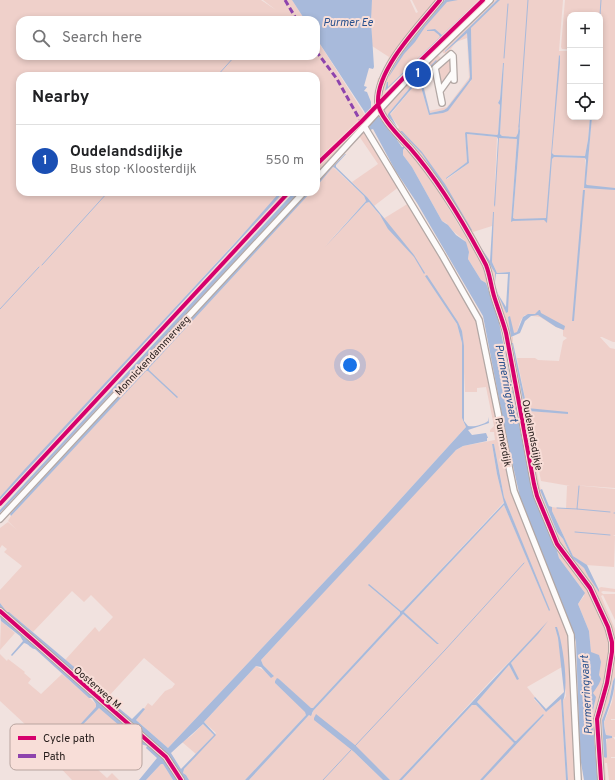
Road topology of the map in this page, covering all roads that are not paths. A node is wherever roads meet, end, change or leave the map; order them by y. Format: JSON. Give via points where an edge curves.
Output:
{"nodes":[{"id":1,"x":440,"y":0,"type":"edge"},
{"id":2,"x":490,"y":0,"type":"edge"},
{"id":3,"x":452,"y":49,"type":"dead end"},
{"id":4,"x":438,"y":51,"type":"junction"},
{"id":5,"x":453,"y":56,"type":"junction"},
{"id":6,"x":445,"y":58,"type":"junction"},
{"id":7,"x":453,"y":73,"type":"junction"},
{"id":8,"x":454,"y":80,"type":"dead end"},
{"id":9,"x":440,"y":91,"type":"junction"},
{"id":10,"x":442,"y":103,"type":"dead end"},
{"id":11,"x":379,"y":111,"type":"junction"},
{"id":12,"x":365,"y":125,"type":"junction"},
{"id":13,"x":320,"y":175,"type":"edge"},
{"id":14,"x":300,"y":196,"type":"edge"},
{"id":15,"x":0,"y":519,"type":"edge"},
{"id":16,"x":0,"y":611,"type":"edge"},
{"id":17,"x":129,"y":724,"type":"edge"},
{"id":18,"x":142,"y":736,"type":"edge"},
{"id":19,"x":181,"y":780,"type":"edge"},
{"id":20,"x":578,"y":780,"type":"edge"},
{"id":21,"x":601,"y":780,"type":"edge"}],
"edges":[{"from":1,"to":11,"type":"street","via":[[389,66],[378,96]]},
{"from":2,"to":4,"type":"street"},
{"from":3,"to":5,"type":"street"},
{"from":4,"to":6,"type":"street"},
{"from":4,"to":11,"type":"street"},
{"from":5,"to":6,"type":"street","via":[[451,54]]},
{"from":5,"to":7,"type":"street"},
{"from":6,"to":9,"type":"street","via":[[435,68]]},
{"from":7,"to":8,"type":"street"},
{"from":7,"to":9,"type":"street"},
{"from":9,"to":10,"type":"street"},
{"from":11,"to":12,"type":"street"},
{"from":11,"to":21,"type":"street","name":"Oudelandsdijkje","via":[[422,162],[486,265],[506,334],[537,496],[557,544],[590,588],[608,627],[612,652],[606,688],[597,719]]},
{"from":12,"to":13,"type":"street"},
{"from":12,"to":20,"type":"street","name":"Purmerdijk","via":[[479,320],[514,491],[571,635]]},
{"from":14,"to":15,"type":"street","name":"Monnickendammerweg"},
{"from":16,"to":17,"type":"street","name":"Oosterweg M"},
{"from":18,"to":19,"type":"street","name":"Oosterweg M","via":[[164,755]]}]}
